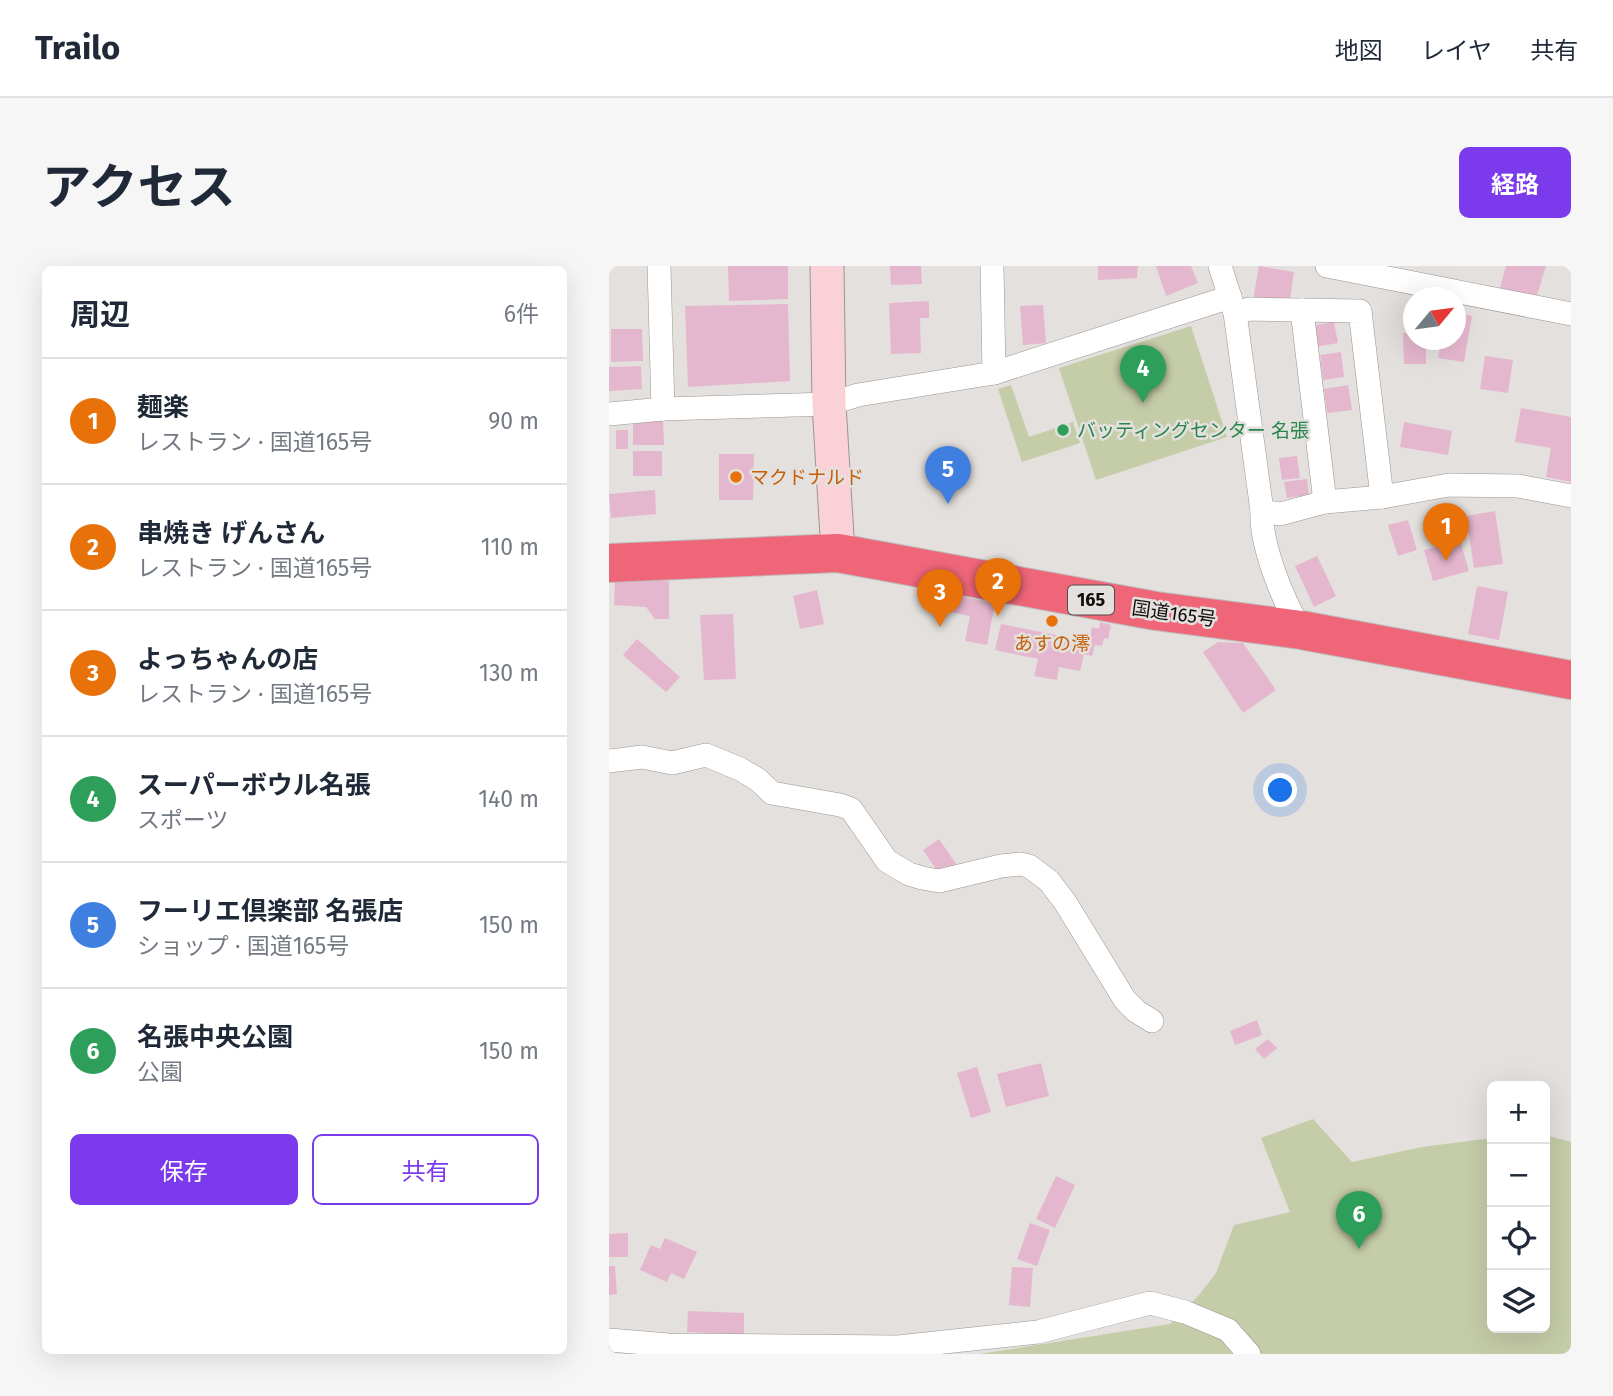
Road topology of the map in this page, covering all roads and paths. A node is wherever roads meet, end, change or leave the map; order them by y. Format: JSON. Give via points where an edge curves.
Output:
{"nodes":[{"id":1,"x":659,"y":266,"type":"edge"},
{"id":2,"x":827,"y":266,"type":"edge"},
{"id":3,"x":992,"y":266,"type":"edge"},
{"id":4,"x":1220,"y":266,"type":"edge"},
{"id":5,"x":1327,"y":266,"type":"edge"},
{"id":6,"x":1232,"y":305,"type":"junction"},
{"id":7,"x":1302,"y":310,"type":"junction"},
{"id":8,"x":1571,"y":314,"type":"edge"},
{"id":9,"x":994,"y":373,"type":"junction"},
{"id":10,"x":829,"y":404,"type":"junction"},
{"id":11,"x":663,"y":409,"type":"junction"},
{"id":12,"x":609,"y":414,"type":"edge"},
{"id":13,"x":1571,"y":496,"type":"edge"},
{"id":14,"x":1382,"y":497,"type":"junction"},
{"id":15,"x":1325,"y":502,"type":"junction"},
{"id":16,"x":1262,"y":511,"type":"junction"},
{"id":17,"x":838,"y":553,"type":"junction"},
{"id":18,"x":609,"y":563,"type":"edge"},
{"id":19,"x":1301,"y":630,"type":"junction"},
{"id":20,"x":1571,"y":680,"type":"edge"},
{"id":21,"x":609,"y":761,"type":"edge"},
{"id":22,"x":1153,"y":1021,"type":"dead end"},
{"id":23,"x":609,"y":1340,"type":"edge"},
{"id":24,"x":1249,"y":1354,"type":"edge"}],
"edges":[{"from":1,"to":11,"type":"street"},
{"from":2,"to":10,"type":"street"},
{"from":3,"to":9,"type":"street"},
{"from":4,"to":6,"type":"street"},
{"from":5,"to":8,"type":"street"},
{"from":6,"to":7,"type":"street"},
{"from":6,"to":9,"type":"street"},
{"from":6,"to":16,"type":"street"},
{"from":7,"to":14,"type":"street","via":[[1360,311]]},
{"from":7,"to":15,"type":"street"},
{"from":9,"to":10,"type":"street","via":[[857,395]]},
{"from":10,"to":11,"type":"street"},
{"from":10,"to":17,"type":"street"},
{"from":11,"to":12,"type":"street"},
{"from":13,"to":14,"type":"street","via":[[1485,484],[1449,485]]},
{"from":14,"to":15,"type":"street"},
{"from":15,"to":16,"type":"street","via":[[1280,514]]},
{"from":16,"to":19,"type":"street","via":[[1261,530],[1287,608]]},
{"from":17,"to":18,"type":"highway","name":"国道165号","number":"165"},
{"from":17,"to":19,"type":"highway","name":"国道165号","number":"165","via":[[1156,611]]},
{"from":19,"to":20,"type":"highway","name":"国道165号","number":"165"},
{"from":21,"to":22,"type":"street","via":[[642,757],[672,763],[706,755],[740,769],[772,793],[851,809],[887,861],[922,878],[939,881],[1001,866],[1029,866],[1049,881],[1065,902],[1125,1000]]},
{"from":23,"to":24,"type":"street","via":[[898,1348],[1038,1332],[1150,1304],[1228,1330]]}]}
